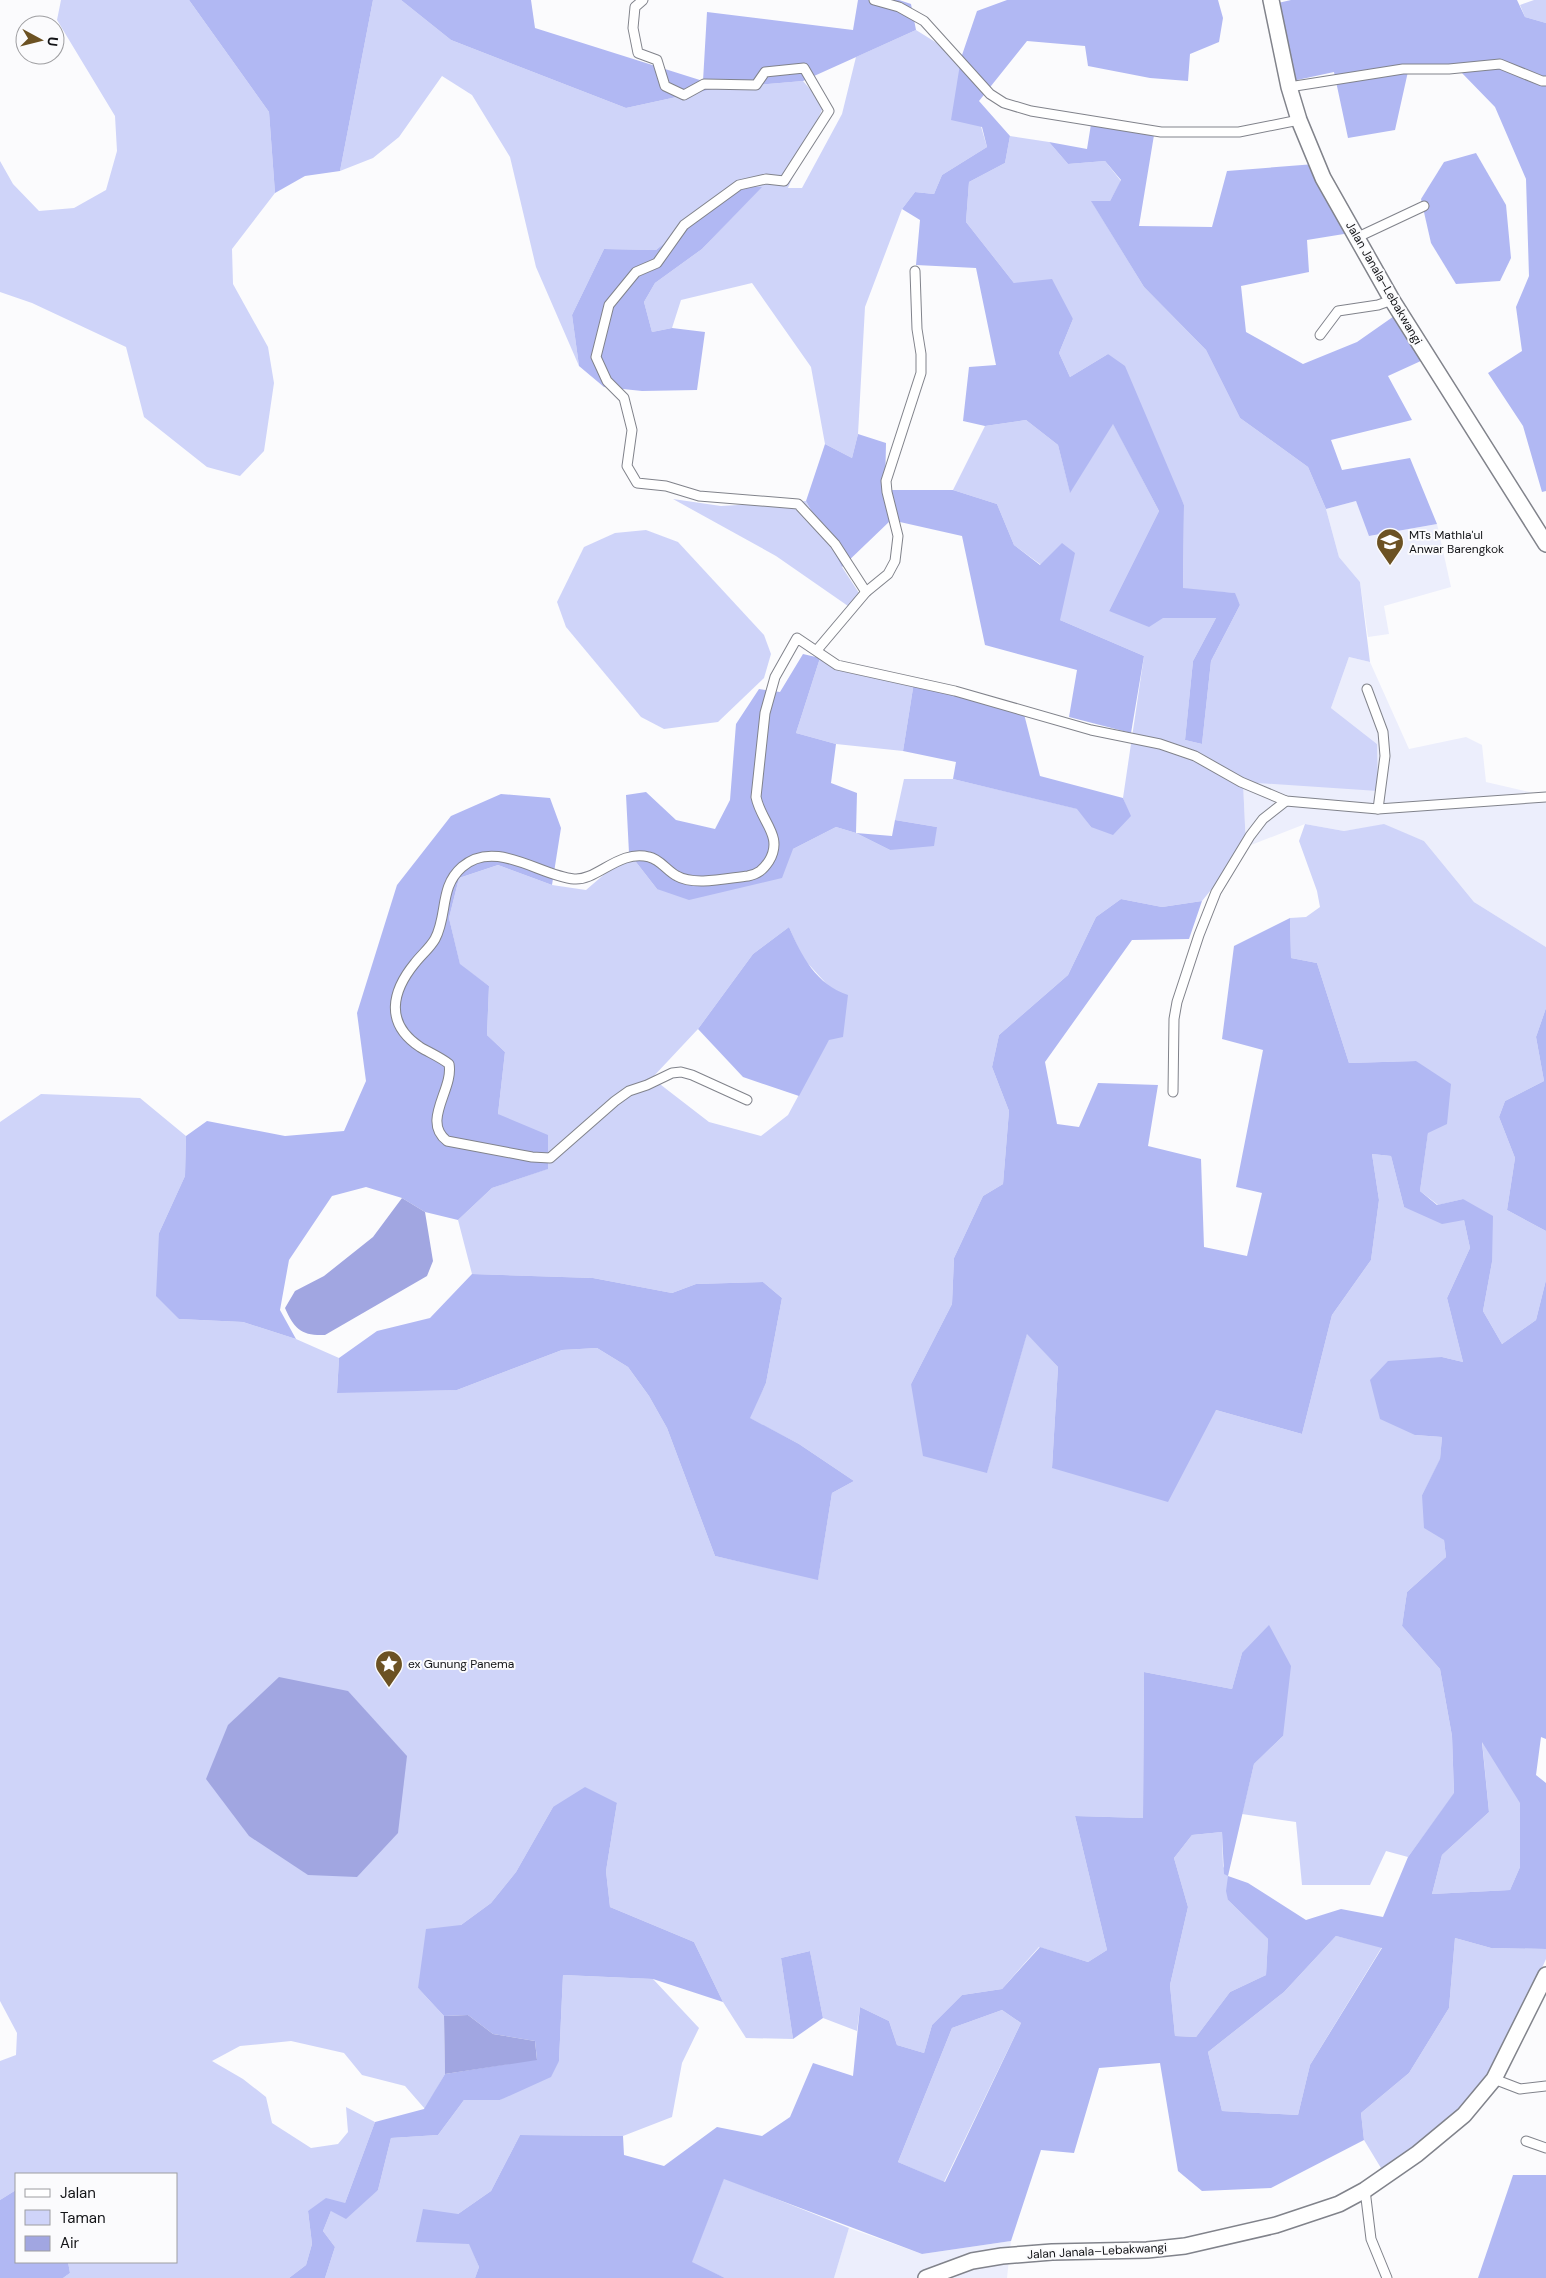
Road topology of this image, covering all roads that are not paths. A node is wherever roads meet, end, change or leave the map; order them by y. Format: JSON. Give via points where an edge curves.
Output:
{"nodes":[{"id":1,"x":643,"y":0,"type":"edge"},
{"id":2,"x":874,"y":0,"type":"edge"},
{"id":3,"x":1271,"y":0,"type":"edge"},
{"id":4,"x":1546,"y":81,"type":"edge"},
{"id":5,"x":1289,"y":87,"type":"junction"},
{"id":6,"x":1299,"y":120,"type":"junction"},
{"id":7,"x":1424,"y":206,"type":"dead end"},
{"id":8,"x":1358,"y":237,"type":"junction"},
{"id":9,"x":915,"y":271,"type":"dead end"},
{"id":10,"x":1392,"y":300,"type":"junction"},
{"id":11,"x":1320,"y":335,"type":"dead end"},
{"id":12,"x":1546,"y":544,"type":"edge"},
{"id":13,"x":866,"y":592,"type":"junction"},
{"id":14,"x":817,"y":650,"type":"junction"},
{"id":15,"x":1368,"y":689,"type":"dead end"},
{"id":16,"x":1546,"y":797,"type":"edge"},
{"id":17,"x":1286,"y":800,"type":"junction"},
{"id":18,"x":1378,"y":809,"type":"junction"},
{"id":19,"x":1172,"y":1092,"type":"dead end"},
{"id":20,"x":747,"y":1100,"type":"dead end"},
{"id":21,"x":1546,"y":1975,"type":"edge"},
{"id":22,"x":1494,"y":2079,"type":"junction"},
{"id":23,"x":1546,"y":2086,"type":"edge"},
{"id":24,"x":1526,"y":2141,"type":"dead end"},
{"id":25,"x":1546,"y":2148,"type":"edge"},
{"id":26,"x":1365,"y":2190,"type":"junction"},
{"id":27,"x":926,"y":2278,"type":"edge"},
{"id":28,"x":1387,"y":2278,"type":"edge"}],
"edges":[{"from":1,"to":13,"type":"street","via":[[635,7],[633,28],[638,53],[657,60],[665,86],[684,96],[704,84],[756,85],[765,72],[804,68],[828,111],[784,181],[766,179],[739,185],[684,225],[657,263],[636,272],[610,305],[596,357],[607,381],[624,398],[632,430],[627,466],[637,483],[666,486],[699,496],[798,504],[835,544]]},
{"from":2,"to":6,"type":"street","via":[[898,7],[924,21],[990,94],[1004,103],[1031,112],[1161,132],[1239,132]]},
{"from":3,"to":5,"type":"main road","name":"Jalan Janala–Lebakwangi"},
{"from":4,"to":5,"type":"street","via":[[1500,64],[1403,69]]},
{"from":5,"to":6,"type":"main road","name":"Jalan Janala–Lebakwangi"},
{"from":6,"to":8,"type":"main road","name":"Jalan Janala–Lebakwangi","via":[[1323,178]]},
{"from":7,"to":8,"type":"street"},
{"from":8,"to":10,"type":"main road","name":"Jalan Janala–Lebakwangi"},
{"from":9,"to":13,"type":"street","via":[[921,373],[886,481],[898,536],[897,553],[888,574]]},
{"from":10,"to":11,"type":"street","via":[[1338,311]]},
{"from":10,"to":12,"type":"main road","name":"Jalan Janala–Lebakwangi"},
{"from":13,"to":14,"type":"street"},
{"from":14,"to":17,"type":"street","via":[[837,666],[955,691],[1091,730],[1160,744],[1195,756],[1241,782]]},
{"from":14,"to":20,"type":"street","via":[[797,638],[775,677],[765,714],[756,796],[776,842],[775,851],[764,868],[748,876],[691,881],[676,876],[650,856],[632,855],[575,879],[510,858],[474,860],[454,874],[447,887],[435,939],[402,979],[394,1000],[397,1018],[404,1031],[419,1046],[449,1064],[450,1077],[437,1125],[447,1141],[550,1158],[615,1101],[672,1072],[692,1075]]},
{"from":15,"to":18,"type":"street","via":[[1383,732],[1385,756]]},
{"from":16,"to":18,"type":"street"},
{"from":17,"to":18,"type":"street"},
{"from":17,"to":19,"type":"street","via":[[1263,819],[1250,836],[1216,892],[1199,935],[1174,1019]]},
{"from":21,"to":22,"type":"main road","name":"Jalan Janala–Lebakwangi"},
{"from":22,"to":23,"type":"street","via":[[1520,2089]]},
{"from":22,"to":26,"type":"main road","name":"Jalan Janala–Lebakwangi","via":[[1464,2115],[1417,2154]]},
{"from":24,"to":25,"type":"street"},
{"from":26,"to":27,"type":"main road","name":"Jalan Janala–Lebakwangi","via":[[1306,2216],[1185,2246],[1002,2256],[972,2261]]},
{"from":26,"to":28,"type":"street","via":[[1371,2239]]}]}
